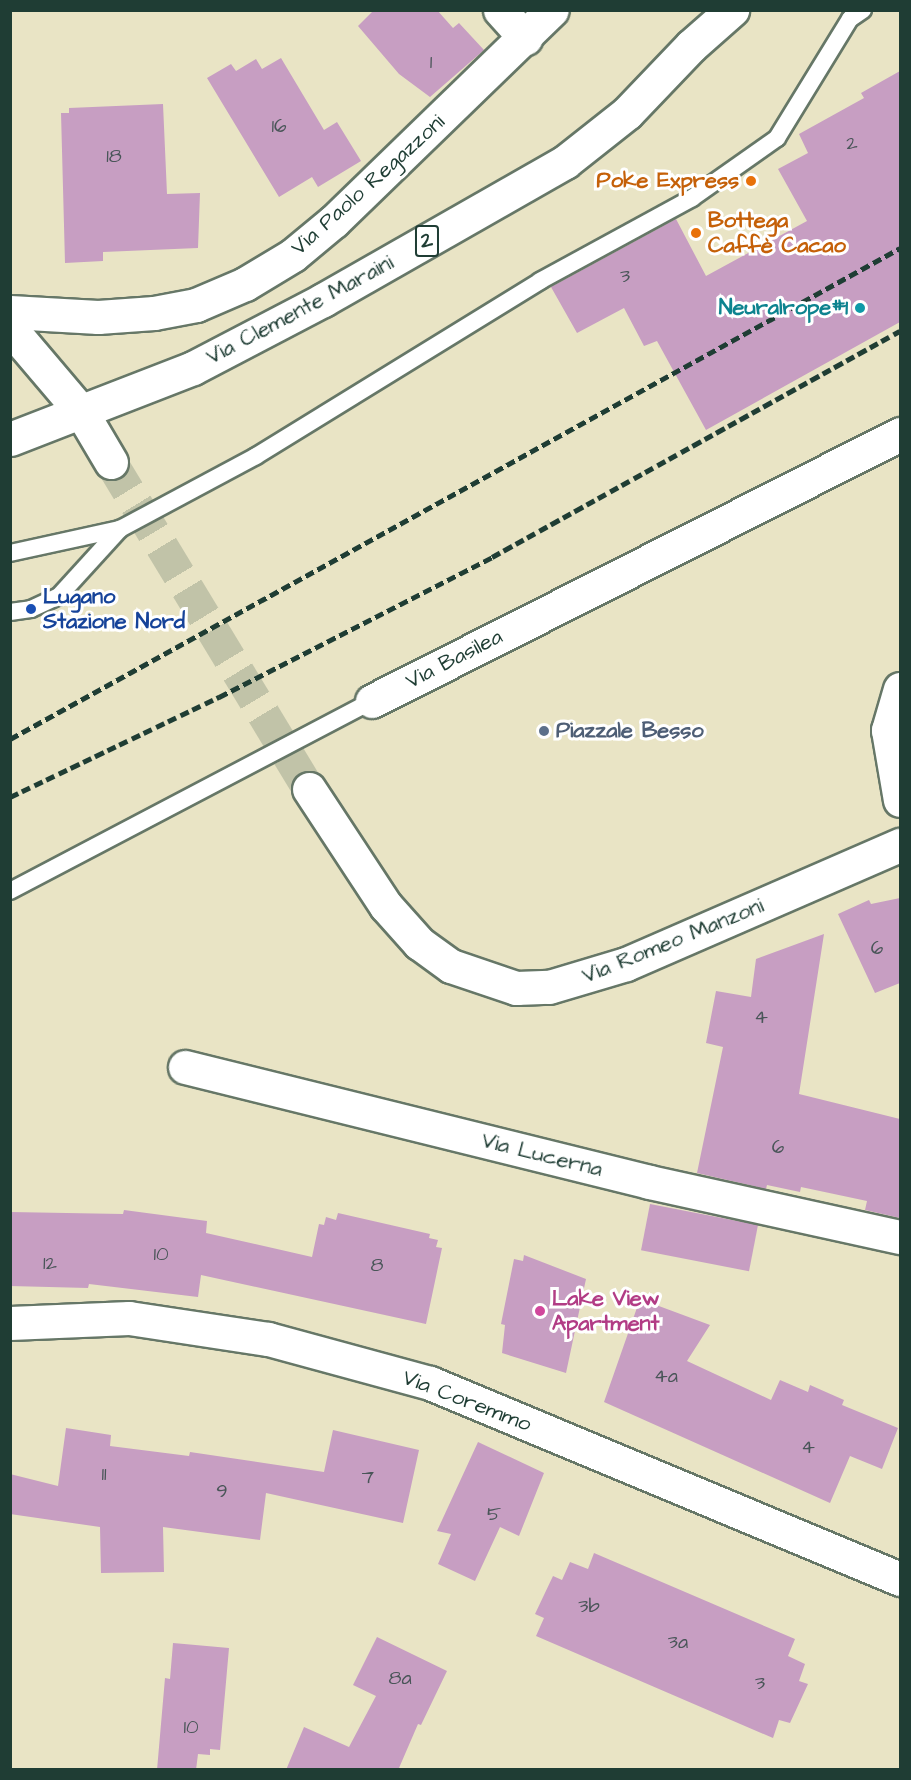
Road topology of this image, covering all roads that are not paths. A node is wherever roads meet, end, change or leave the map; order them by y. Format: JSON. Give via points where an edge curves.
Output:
{"nodes":[{"id":1,"x":500,"y":10,"type":"edge"},
{"id":2,"x":552,"y":10,"type":"edge"},
{"id":3,"x":732,"y":10,"type":"edge"},
{"id":4,"x":863,"y":10,"type":"edge"},
{"id":5,"x":525,"y":38,"type":"junction"},
{"id":6,"x":10,"y":312,"type":"edge"},
{"id":7,"x":10,"y":328,"type":"edge"},
{"id":8,"x":82,"y":413,"type":"junction"},
{"id":9,"x":900,"y":434,"type":"edge"},
{"id":10,"x":10,"y":439,"type":"edge"},
{"id":11,"x":111,"y":462,"type":"tunnel mouth"},
{"id":12,"x":120,"y":529,"type":"junction"},
{"id":13,"x":10,"y":553,"type":"edge"},
{"id":14,"x":10,"y":612,"type":"edge"},
{"id":15,"x":900,"y":689,"type":"edge"},
{"id":16,"x":372,"y":701,"type":"joint"},
{"id":17,"x":309,"y":789,"type":"tunnel mouth"},
{"id":18,"x":900,"y":800,"type":"edge"},
{"id":19,"x":900,"y":845,"type":"edge"},
{"id":20,"x":10,"y":891,"type":"edge"},
{"id":21,"x":185,"y":1067,"type":"dead end"},
{"id":22,"x":900,"y":1237,"type":"edge"},
{"id":23,"x":10,"y":1323,"type":"edge"},
{"id":24,"x":900,"y":1579,"type":"edge"}],
"edges":[{"from":1,"to":5,"type":"street"},
{"from":2,"to":5,"type":"street","name":"Via Paolo Regazzoni"},
{"from":3,"to":8,"type":"street","name":"Via Clemente Maraini","number":"2","via":[[691,46],[627,113],[564,162],[259,334],[193,368]]},
{"from":4,"to":12,"type":"lane","via":[[850,19],[777,138],[768,145],[692,198],[540,281],[256,456]]},
{"from":5,"to":6,"type":"street","name":"Via Paolo Regazzoni","via":[[334,221],[293,255],[245,284],[196,305],[154,313],[98,317]]},
{"from":7,"to":8,"type":"street"},
{"from":8,"to":10,"type":"street","number":"2"},
{"from":8,"to":11,"type":"street"},
{"from":9,"to":16,"type":"street","name":"Via Basilea"},
{"from":12,"to":13,"type":"lane"},
{"from":12,"to":14,"type":"lane","via":[[59,596],[31,609]]},
{"from":15,"to":18,"type":"street","via":[[888,730]]},
{"from":16,"to":20,"type":"lane","name":"Via Basilea"},
{"from":17,"to":19,"type":"street","name":"Via Romeo Manzoni","via":[[386,906],[419,943],[451,966],[516,988],[549,987],[604,972]]},
{"from":21,"to":22,"type":"street","name":"Via Lucerna","via":[[649,1182]]},
{"from":23,"to":24,"type":"street","name":"Via Coremmo","via":[[129,1318],[268,1340],[430,1383]]}]}
